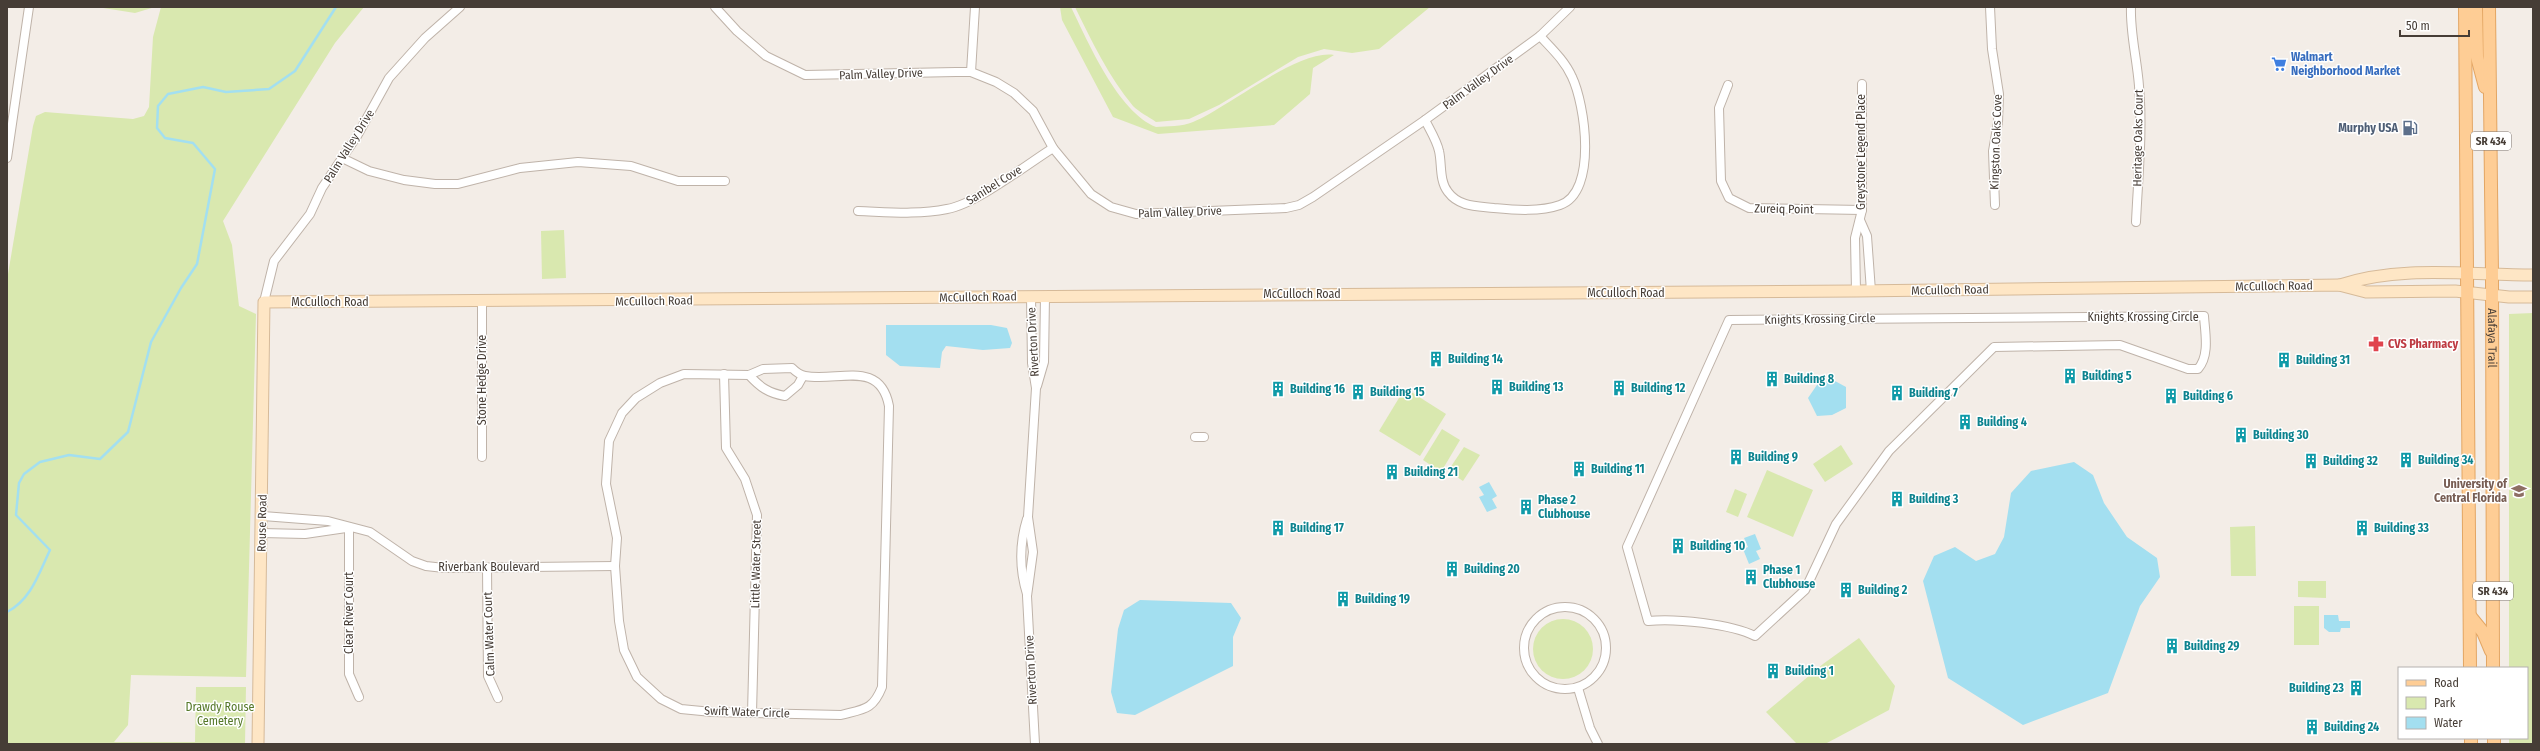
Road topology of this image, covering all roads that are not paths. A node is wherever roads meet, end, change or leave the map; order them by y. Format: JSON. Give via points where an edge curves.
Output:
{"nodes":[{"id":1,"x":29,"y":7,"type":"edge"},
{"id":2,"x":460,"y":7,"type":"edge"},
{"id":3,"x":715,"y":7,"type":"edge"},
{"id":4,"x":975,"y":7,"type":"edge"},
{"id":5,"x":1570,"y":7,"type":"edge"},
{"id":6,"x":1990,"y":7,"type":"edge"},
{"id":7,"x":2132,"y":7,"type":"edge"},
{"id":8,"x":2465,"y":7,"type":"edge"},
{"id":9,"x":2476,"y":7,"type":"edge"},
{"id":10,"x":2488,"y":7,"type":"edge"},
{"id":11,"x":1540,"y":36,"type":"junction"},
{"id":12,"x":971,"y":72,"type":"junction"},
{"id":13,"x":1862,"y":84,"type":"dead end"},
{"id":14,"x":1728,"y":85,"type":"dead end"},
{"id":15,"x":2490,"y":108,"type":"junction"},
{"id":16,"x":1425,"y":120,"type":"junction"},
{"id":17,"x":1053,"y":148,"type":"junction"},
{"id":18,"x":7,"y":158,"type":"edge"},
{"id":19,"x":342,"y":158,"type":"junction"},
{"id":20,"x":725,"y":181,"type":"dead end"},
{"id":21,"x":1995,"y":205,"type":"dead end"},
{"id":22,"x":1862,"y":210,"type":"junction"},
{"id":23,"x":858,"y":211,"type":"dead end"},
{"id":24,"x":1860,"y":220,"type":"junction"},
{"id":25,"x":2136,"y":222,"type":"dead end"},
{"id":26,"x":1855,"y":254,"type":"junction"},
{"id":27,"x":1868,"y":254,"type":"junction"},
{"id":28,"x":2468,"y":274,"type":"junction"},
{"id":29,"x":2492,"y":275,"type":"junction"},
{"id":30,"x":2533,"y":275,"type":"edge"},
{"id":31,"x":2339,"y":285,"type":"junction"},
{"id":32,"x":1856,"y":291,"type":"junction"},
{"id":33,"x":1871,"y":291,"type":"junction"},
{"id":34,"x":2468,"y":293,"type":"junction"},
{"id":35,"x":2492,"y":295,"type":"junction"},
{"id":36,"x":1031,"y":296,"type":"junction"},
{"id":37,"x":1045,"y":296,"type":"junction"},
{"id":38,"x":2533,"y":297,"type":"edge"},
{"id":39,"x":264,"y":302,"type":"junction"},
{"id":40,"x":482,"y":302,"type":"junction"},
{"id":41,"x":724,"y":374,"type":"junction"},
{"id":42,"x":749,"y":375,"type":"junction"},
{"id":43,"x":803,"y":376,"type":"junction"},
{"id":44,"x":1036,"y":388,"type":"junction"},
{"id":45,"x":1195,"y":437,"type":"dead end"},
{"id":46,"x":1204,"y":437,"type":"dead end"},
{"id":47,"x":482,"y":457,"type":"dead end"},
{"id":48,"x":262,"y":516,"type":"junction"},
{"id":49,"x":1028,"y":517,"type":"junction"},
{"id":50,"x":349,"y":527,"type":"junction"},
{"id":51,"x":262,"y":533,"type":"junction"},
{"id":52,"x":615,"y":566,"type":"junction"},
{"id":53,"x":487,"y":568,"type":"junction"},
{"id":54,"x":1027,"y":596,"type":"junction"},
{"id":55,"x":1643,"y":610,"type":"joint"},
{"id":56,"x":2470,"y":616,"type":"junction"},
{"id":57,"x":2493,"y":662,"type":"edge"},
{"id":58,"x":2470,"y":667,"type":"edge"},
{"id":59,"x":1578,"y":688,"type":"junction"},
{"id":60,"x":359,"y":697,"type":"dead end"},
{"id":61,"x":498,"y":698,"type":"dead end"},
{"id":62,"x":752,"y":713,"type":"junction"},
{"id":63,"x":258,"y":744,"type":"edge"},
{"id":64,"x":1035,"y":744,"type":"edge"},
{"id":65,"x":1598,"y":744,"type":"edge"}],
"edges":[{"from":1,"to":18,"type":"street"},
{"from":2,"to":19,"type":"street","name":"Palm Valley Drive","via":[[425,38],[390,78]]},
{"from":3,"to":12,"type":"street","name":"Palm Valley Drive","via":[[737,31],[766,56],[805,75]]},
{"from":4,"to":12,"type":"street"},
{"from":5,"to":11,"type":"street","name":"Palm Valley Drive"},
{"from":6,"to":21,"type":"street","name":"Kingston Oaks Cove","via":[[1992,49],[1999,94],[1993,151]]},
{"from":7,"to":25,"type":"street","name":"Heritage Oaks Court","via":[[2131,22],[2140,86],[2141,120]]},
{"from":8,"to":28,"type":"main road","name":"Alafaya Trail","number":"SR 434"},
{"from":9,"to":15,"type":"main road","via":[[2477,57]]},
{"from":10,"to":15,"type":"main road","name":"Alafaya Trail","number":"SR 434"},
{"from":11,"to":16,"type":"street","name":"Palm Valley Drive"},
{"from":11,"to":16,"type":"street","via":[[1567,66],[1581,103],[1583,175],[1578,189],[1569,200],[1561,205],[1530,209],[1475,207],[1458,202],[1447,191],[1441,173],[1439,150]]},
{"from":12,"to":17,"type":"street","name":"Palm Valley Drive","via":[[1014,93],[1032,111]]},
{"from":13,"to":22,"type":"street","name":"Greystone Legend Place"},
{"from":14,"to":22,"type":"street","name":"Zureiq Point","via":[[1719,108],[1721,181],[1729,198],[1748,208]]},
{"from":15,"to":29,"type":"main road","name":"Alafaya Trail","number":"SR 434"},
{"from":16,"to":17,"type":"street","name":"Palm Valley Drive","via":[[1313,197],[1299,204],[1267,210],[1127,213],[1091,194]]},
{"from":17,"to":23,"type":"street","name":"Sanibel Cove","via":[[967,203],[920,213]]},
{"from":19,"to":20,"type":"street","via":[[369,171],[404,180],[435,184],[458,184],[520,168],[578,162],[631,166],[678,181]]},
{"from":19,"to":39,"type":"street","name":"Palm Valley Drive","via":[[322,188],[310,214],[274,261]]},
{"from":22,"to":24,"type":"street","name":"Greystone Legend Place"},
{"from":24,"to":26,"type":"street","name":"Greystone Legend Place","via":[[1855,238]]},
{"from":24,"to":27,"type":"street","name":"Greystone Legend Place","via":[[1867,236]]},
{"from":26,"to":27,"type":"street"},
{"from":26,"to":32,"type":"street","name":"Greystone Legend Place"},
{"from":27,"to":33,"type":"street","name":"Greystone Legend Place"},
{"from":28,"to":29,"type":"street","name":"McCulloch Road"},
{"from":28,"to":31,"type":"street","name":"McCulloch Road","via":[[2367,276]]},
{"from":28,"to":34,"type":"main road","name":"Alafaya Trail","number":"SR 434"},
{"from":29,"to":30,"type":"street","name":"McCulloch Road"},
{"from":29,"to":35,"type":"main road","name":"Alafaya Trail","number":"SR 434"},
{"from":31,"to":33,"type":"street","name":"McCulloch Road"},
{"from":31,"to":34,"type":"street","name":"McCulloch Road","via":[[2366,292]]},
{"from":32,"to":33,"type":"street","name":"McCulloch Road"},
{"from":32,"to":37,"type":"street","name":"McCulloch Road"},
{"from":34,"to":35,"type":"street","name":"McCulloch Road"},
{"from":34,"to":56,"type":"main road","name":"Alafaya Trail","number":"SR 434"},
{"from":35,"to":38,"type":"street","name":"McCulloch Road"},
{"from":35,"to":57,"type":"main road","name":"Alafaya Trail","number":"SR 434"},
{"from":36,"to":37,"type":"street","name":"McCulloch Road"},
{"from":36,"to":40,"type":"street","name":"McCulloch Road"},
{"from":36,"to":44,"type":"street","name":"Riverton Drive","via":[[1032,363]]},
{"from":37,"to":44,"type":"street","name":"Riverton Drive","via":[[1044,362]]},
{"from":39,"to":40,"type":"street","name":"McCulloch Road"},
{"from":39,"to":48,"type":"street","name":"Rouse Road"},
{"from":40,"to":47,"type":"street","name":"Stone Hedge Drive"},
{"from":41,"to":42,"type":"street","name":"Swift Water Circle"},
{"from":41,"to":52,"type":"street","name":"Swift Water Circle","via":[[684,374],[660,383],[636,398],[622,413],[609,441],[606,484],[617,538]]},
{"from":41,"to":62,"type":"street","name":"Little Water Street","via":[[726,448],[745,479],[757,514]]},
{"from":42,"to":43,"type":"street","name":"Swift Water Circle","via":[[763,369],[792,368]]},
{"from":42,"to":43,"type":"street","via":[[758,386],[770,393],[785,396],[798,386]]},
{"from":43,"to":62,"type":"street","name":"Swift Water Circle","via":[[867,376],[886,391],[889,406],[882,686],[876,702],[861,710],[841,714]]},
{"from":44,"to":49,"type":"street","name":"Riverton Drive"},
{"from":45,"to":46,"type":"street"},
{"from":48,"to":50,"type":"street","name":"Riverbank Boulevard","via":[[328,521]]},
{"from":48,"to":51,"type":"street","name":"Rouse Road"},
{"from":49,"to":54,"type":"street","name":"Riverton Drive","via":[[1033,552]]},
{"from":49,"to":54,"type":"street","name":"Riverton Drive","via":[[1020,552],[1021,574]]},
{"from":50,"to":51,"type":"street","name":"Riverbank Boulevard","via":[[305,534]]},
{"from":50,"to":53,"type":"street","name":"Riverbank Boulevard","via":[[370,532],[412,561],[426,566]]},
{"from":50,"to":60,"type":"street","name":"Clear River Court","via":[[349,674]]},
{"from":51,"to":63,"type":"street","name":"Rouse Road"},
{"from":52,"to":53,"type":"street","name":"Riverbank Boulevard"},
{"from":52,"to":62,"type":"street","name":"Swift Water Circle","via":[[624,650],[637,677],[661,700],[681,709]]},
{"from":53,"to":61,"type":"street","name":"Calm Water Court","via":[[488,676]]},
{"from":54,"to":64,"type":"street","name":"Riverton Drive"},
{"from":55,"to":55,"type":"street","name":"Knights Krossing Circle","via":[[1627,547],[1729,320],[2204,316],[2205,354],[2198,369],[2188,369],[2120,345],[1994,347],[1889,451],[1836,524],[1806,590],[1755,636],[1742,630],[1665,619],[1648,621]]},
{"from":56,"to":57,"type":"main road","via":[[2483,632]]},
{"from":56,"to":58,"type":"main road","name":"Alafaya Trail","number":"SR 434"},
{"from":59,"to":59,"type":"street","via":[[1591,681],[1600,670],[1606,657],[1605,638],[1592,617],[1579,610],[1565,607],[1549,610],[1528,629],[1524,642],[1524,657],[1539,681],[1566,690]]},
{"from":59,"to":65,"type":"street","via":[[1590,728]]}]}
